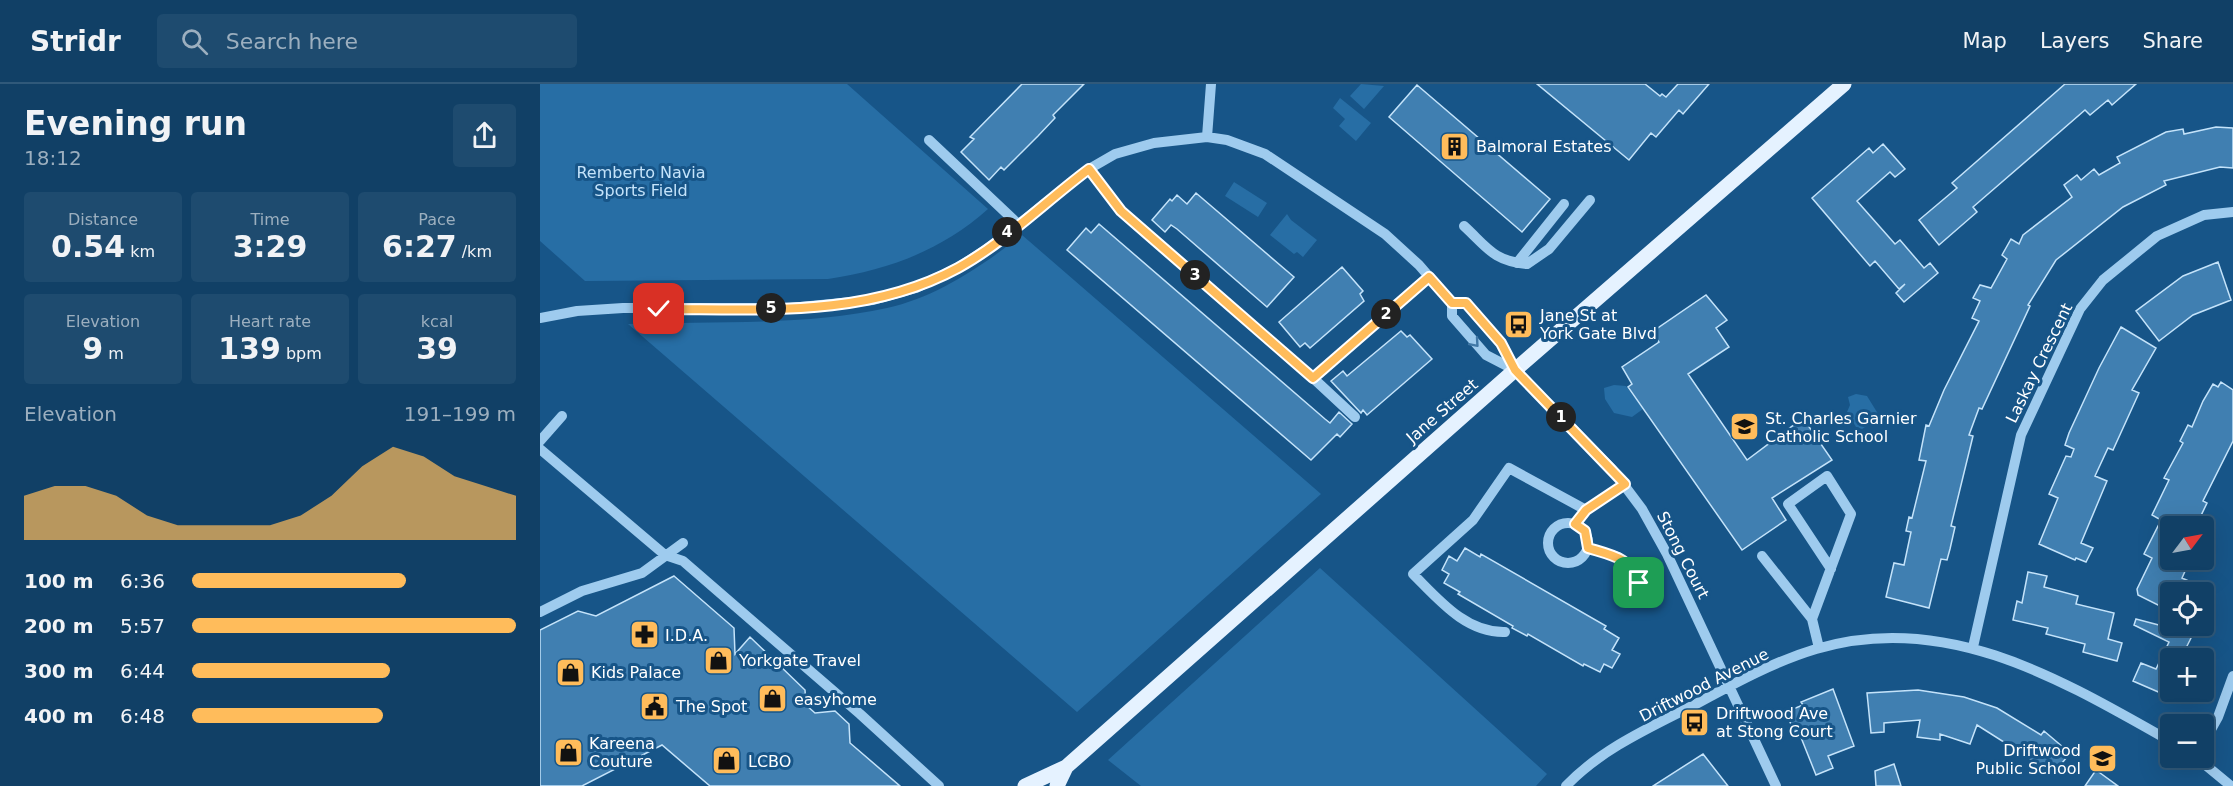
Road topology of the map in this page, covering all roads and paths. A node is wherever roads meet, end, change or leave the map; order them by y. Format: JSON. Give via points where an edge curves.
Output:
{"nodes":[{"id":1,"x":1211,"y":84,"type":"edge"},
{"id":2,"x":1844,"y":84,"type":"edge"},
{"id":3,"x":1207,"y":137,"type":"junction"},
{"id":4,"x":929,"y":140,"type":"dead end"},
{"id":5,"x":1089,"y":169,"type":"junction"},
{"id":6,"x":1590,"y":200,"type":"dead end"},
{"id":7,"x":1564,"y":204,"type":"dead end"},
{"id":8,"x":2233,"y":212,"type":"edge"},
{"id":9,"x":1018,"y":224,"type":"junction"},
{"id":10,"x":1464,"y":226,"type":"dead end"},
{"id":11,"x":1517,"y":263,"type":"junction"},
{"id":12,"x":1429,"y":277,"type":"junction"},
{"id":13,"x":1452,"y":303,"type":"junction"},
{"id":14,"x":540,"y":318,"type":"edge"},
{"id":15,"x":1515,"y":370,"type":"junction"},
{"id":16,"x":1313,"y":378,"type":"junction"},
{"id":17,"x":562,"y":416,"type":"dead end"},
{"id":18,"x":1355,"y":417,"type":"dead end"},
{"id":19,"x":540,"y":441,"type":"edge"},
{"id":20,"x":540,"y":449,"type":"edge"},
{"id":21,"x":1625,"y":484,"type":"junction"},
{"id":22,"x":1586,"y":510,"type":"junction"},
{"id":23,"x":1575,"y":524,"type":"junction"},
{"id":24,"x":683,"y":543,"type":"dead end"},
{"id":25,"x":1588,"y":548,"type":"junction"},
{"id":26,"x":665,"y":555,"type":"junction"},
{"id":27,"x":1762,"y":556,"type":"dead end"},
{"id":28,"x":1831,"y":569,"type":"junction"},
{"id":29,"x":1633,"y":603,"type":"dead end"},
{"id":30,"x":540,"y":612,"type":"edge"},
{"id":31,"x":1812,"y":619,"type":"junction"},
{"id":32,"x":1505,"y":632,"type":"dead end"},
{"id":33,"x":1973,"y":647,"type":"junction"},
{"id":34,"x":1819,"y":648,"type":"junction"},
{"id":35,"x":2233,"y":676,"type":"edge"},
{"id":36,"x":1729,"y":685,"type":"junction"},
{"id":37,"x":2214,"y":724,"type":"edge"},
{"id":38,"x":2160,"y":736,"type":"edge"},
{"id":39,"x":1065,"y":767,"type":"junction"},
{"id":40,"x":2209,"y":768,"type":"edge"},
{"id":41,"x":939,"y":786,"type":"edge"},
{"id":42,"x":1025,"y":786,"type":"edge"},
{"id":43,"x":1057,"y":786,"type":"edge"},
{"id":44,"x":1566,"y":786,"type":"edge"},
{"id":45,"x":1776,"y":786,"type":"edge"},
{"id":46,"x":2231,"y":786,"type":"edge"}],
"edges":[{"from":1,"to":3,"type":"street"},
{"from":2,"to":15,"type":"main road","name":"Jane Street"},
{"from":3,"to":5,"type":"street","via":[[1154,142],[1115,154]]},
{"from":3,"to":12,"type":"street","via":[[1265,154],[1296,173],[1385,234]]},
{"from":4,"to":9,"type":"street"},
{"from":5,"to":9,"type":"street"},
{"from":5,"to":16,"type":"street","via":[[1121,211]]},
{"from":6,"to":11,"type":"street","via":[[1540,258],[1527,264]]},
{"from":7,"to":11,"type":"street"},
{"from":8,"to":33,"type":"street","name":"Laskay Crescent","via":[[2197,218],[2157,236],[2103,280],[2080,309],[2021,435]]},
{"from":9,"to":14,"type":"street","via":[[959,267],[916,288],[873,300],[790,308],[623,308]]},
{"from":10,"to":11,"type":"street","via":[[1491,253]]},
{"from":12,"to":13,"type":"street"},
{"from":12,"to":16,"type":"street"},
{"from":13,"to":15,"type":"street","one_way":true,"via":[[1452,316],[1486,355]]},
{"from":13,"to":15,"type":"street","via":[[1466,303],[1501,343]]},
{"from":15,"to":21,"type":"street","name":"Stong Court"},
{"from":15,"to":39,"type":"main road","name":"Jane Street"},
{"from":16,"to":18,"type":"street"},
{"from":17,"to":19,"type":"street"},
{"from":20,"to":26,"type":"street"},
{"from":21,"to":22,"type":"street"},
{"from":21,"to":36,"type":"street","name":"Stong Court","via":[[1663,547]]},
{"from":22,"to":23,"type":"street"},
{"from":22,"to":32,"type":"street","via":[[1509,468],[1473,520],[1413,574],[1462,619],[1491,632]]},
{"from":23,"to":25,"type":"street","via":[[1585,531]]},
{"from":23,"to":25,"type":"street","via":[[1562,524],[1552,531],[1548,544],[1552,556],[1563,563],[1576,562]]},
{"from":24,"to":26,"type":"street"},
{"from":25,"to":29,"type":"street","via":[[1618,557],[1635,570],[1638,593]]},
{"from":26,"to":30,"type":"street","via":[[642,573],[582,591]]},
{"from":26,"to":41,"type":"street","via":[[682,561]]},
{"from":27,"to":31,"type":"street"},
{"from":28,"to":28,"type":"street","via":[[1788,504],[1827,476],[1851,514]]},
{"from":28,"to":31,"type":"street"},
{"from":31,"to":34,"type":"street"},
{"from":33,"to":34,"type":"street","name":"Driftwood Avenue","via":[[1938,641],[1887,640]]},
{"from":33,"to":38,"type":"street","name":"Driftwood Avenue","via":[[2043,674]]},
{"from":34,"to":36,"type":"street","name":"Driftwood Avenue"},
{"from":35,"to":37,"type":"street"},
{"from":36,"to":44,"type":"street","name":"Driftwood Avenue","via":[[1604,754]]},
{"from":36,"to":45,"type":"street","name":"Stong Court"},
{"from":39,"to":42,"type":"main road","name":"Jane Street"},
{"from":39,"to":43,"type":"main road","name":"Jane Street"},
{"from":40,"to":46,"type":"street"}]}
